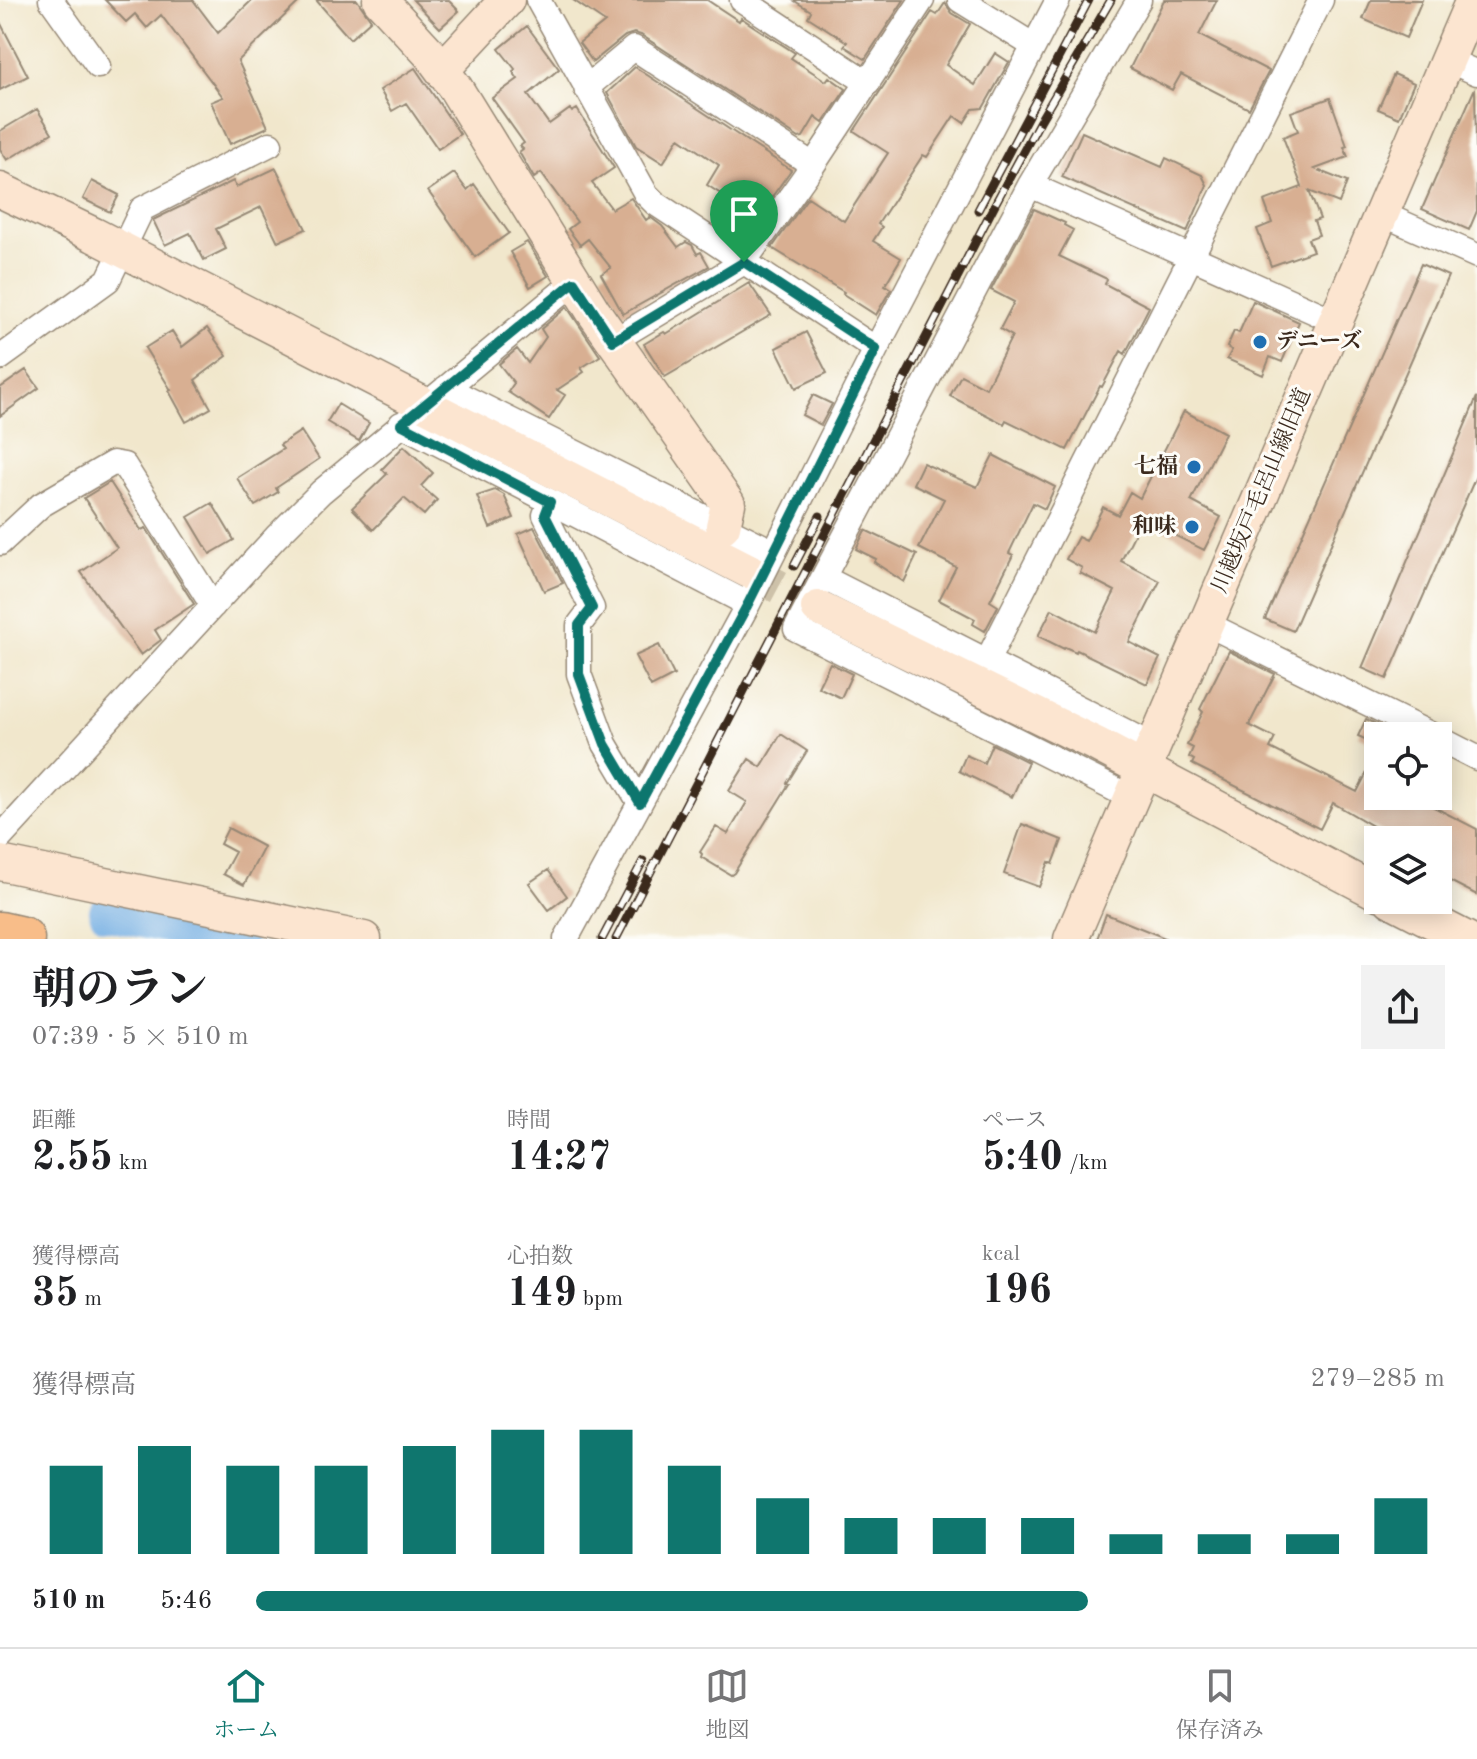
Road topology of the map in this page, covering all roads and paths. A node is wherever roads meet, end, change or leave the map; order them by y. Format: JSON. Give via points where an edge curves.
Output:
{"nodes":[{"id":1,"x":51,"y":0,"type":"edge"},
{"id":2,"x":380,"y":0,"type":"edge"},
{"id":3,"x":507,"y":0,"type":"edge"},
{"id":4,"x":538,"y":0,"type":"edge"},
{"id":5,"x":742,"y":0,"type":"edge"},
{"id":6,"x":922,"y":0,"type":"edge"},
{"id":7,"x":960,"y":0,"type":"edge"},
{"id":8,"x":1058,"y":0,"type":"edge"},
{"id":9,"x":1139,"y":0,"type":"edge"},
{"id":10,"x":1321,"y":0,"type":"edge"},
{"id":11,"x":1473,"y":0,"type":"edge"},
{"id":12,"x":1034,"y":46,"type":"junction"},
{"id":13,"x":98,"y":66,"type":"dead end"},
{"id":14,"x":1462,"y":66,"type":"edge"},
{"id":15,"x":442,"y":70,"type":"junction"},
{"id":16,"x":868,"y":83,"type":"junction"},
{"id":17,"x":586,"y":88,"type":"junction"},
{"id":18,"x":270,"y":144,"type":"dead end"},
{"id":19,"x":813,"y":165,"type":"junction"},
{"id":20,"x":1030,"y":185,"type":"junction"},
{"id":21,"x":0,"y":190,"type":"edge"},
{"id":22,"x":1380,"y":213,"type":"junction"},
{"id":23,"x":123,"y":250,"type":"junction"},
{"id":24,"x":1191,"y":255,"type":"junction"},
{"id":25,"x":1477,"y":256,"type":"edge"},
{"id":26,"x":744,"y":262,"type":"junction"},
{"id":27,"x":574,"y":282,"type":"junction"},
{"id":28,"x":1335,"y":321,"type":"junction"},
{"id":29,"x":613,"y":341,"type":"junction"},
{"id":30,"x":876,"y":349,"type":"junction"},
{"id":31,"x":0,"y":358,"type":"edge"},
{"id":32,"x":424,"y":406,"type":"junction"},
{"id":33,"x":550,"y":502,"type":"junction"},
{"id":34,"x":723,"y":526,"type":"junction"},
{"id":35,"x":0,"y":543,"type":"edge"},
{"id":36,"x":757,"y":576,"type":"junction"},
{"id":37,"x":821,"y":593,"type":"junction"},
{"id":38,"x":213,"y":606,"type":"junction"},
{"id":39,"x":1205,"y":623,"type":"junction"},
{"id":40,"x":987,"y":661,"type":"junction"},
{"id":41,"x":1406,"y":722,"type":"edge"},
{"id":42,"x":1452,"y":741,"type":"edge"},
{"id":43,"x":1474,"y":747,"type":"edge"},
{"id":44,"x":1142,"y":771,"type":"junction"},
{"id":45,"x":640,"y":803,"type":"junction"},
{"id":46,"x":0,"y":838,"type":"edge"},
{"id":47,"x":0,"y":863,"type":"edge"},
{"id":48,"x":1364,"y":886,"type":"edge"},
{"id":49,"x":1418,"y":914,"type":"edge"},
{"id":50,"x":0,"y":934,"type":"edge"},
{"id":51,"x":22,"y":939,"type":"edge"},
{"id":52,"x":364,"y":939,"type":"edge"},
{"id":53,"x":566,"y":939,"type":"edge"},
{"id":54,"x":1071,"y":939,"type":"edge"},
{"id":55,"x":1467,"y":939,"type":"edge"}],
"edges":[{"from":1,"to":13,"type":"street"},
{"from":2,"to":15,"type":"street"},
{"from":3,"to":15,"type":"street"},
{"from":4,"to":17,"type":"street"},
{"from":5,"to":16,"type":"street"},
{"from":6,"to":16,"type":"street"},
{"from":7,"to":12,"type":"street"},
{"from":8,"to":12,"type":"street"},
{"from":9,"to":20,"type":"street"},
{"from":10,"to":24,"type":"street"},
{"from":11,"to":14,"type":"street","name":"川越坂戸毛呂山線旧道"},
{"from":12,"to":30,"type":"street"},
{"from":14,"to":22,"type":"street","name":"川越坂戸毛呂山線旧道"},
{"from":15,"to":27,"type":"street"},
{"from":16,"to":19,"type":"street"},
{"from":17,"to":19,"type":"street","via":[[634,48]]},
{"from":17,"to":26,"type":"street","via":[[646,194]]},
{"from":18,"to":23,"type":"street","via":[[142,209]]},
{"from":19,"to":26,"type":"street"},
{"from":20,"to":24,"type":"street"},
{"from":20,"to":37,"type":"street"},
{"from":21,"to":23,"type":"street"},
{"from":22,"to":25,"type":"street"},
{"from":22,"to":28,"type":"street","name":"川越坂戸毛呂山線旧道"},
{"from":23,"to":31,"type":"street","via":[[108,280]]},
{"from":23,"to":32,"type":"street"},
{"from":24,"to":28,"type":"street"},
{"from":24,"to":40,"type":"street"},
{"from":26,"to":29,"type":"street"},
{"from":26,"to":30,"type":"street"},
{"from":27,"to":29,"type":"street"},
{"from":27,"to":32,"type":"street"},
{"from":28,"to":39,"type":"street","name":"川越坂戸毛呂山線旧道"},
{"from":29,"to":34,"type":"street","via":[[728,504]]},
{"from":30,"to":36,"type":"street"},
{"from":32,"to":33,"type":"street"},
{"from":32,"to":34,"type":"street"},
{"from":32,"to":36,"type":"street"},
{"from":32,"to":38,"type":"street","via":[[321,492]]},
{"from":33,"to":36,"type":"street"},
{"from":33,"to":45,"type":"street","via":[[545,515],[592,608],[579,625],[579,674],[605,744]]},
{"from":34,"to":36,"type":"street"},
{"from":35,"to":38,"type":"street","via":[[41,505],[113,463],[124,465]]},
{"from":36,"to":45,"type":"street"},
{"from":37,"to":40,"type":"street"},
{"from":37,"to":44,"type":"street"},
{"from":38,"to":46,"type":"street"},
{"from":39,"to":41,"type":"street"},
{"from":39,"to":44,"type":"street","name":"川越坂戸毛呂山線旧道"},
{"from":40,"to":44,"type":"street"},
{"from":42,"to":43,"type":"street"},
{"from":44,"to":48,"type":"street"},
{"from":44,"to":54,"type":"street","name":"川越坂戸毛呂山線旧道"},
{"from":45,"to":53,"type":"street"},
{"from":47,"to":52,"type":"street"},
{"from":49,"to":55,"type":"street"},
{"from":50,"to":51,"type":"highway"}]}
